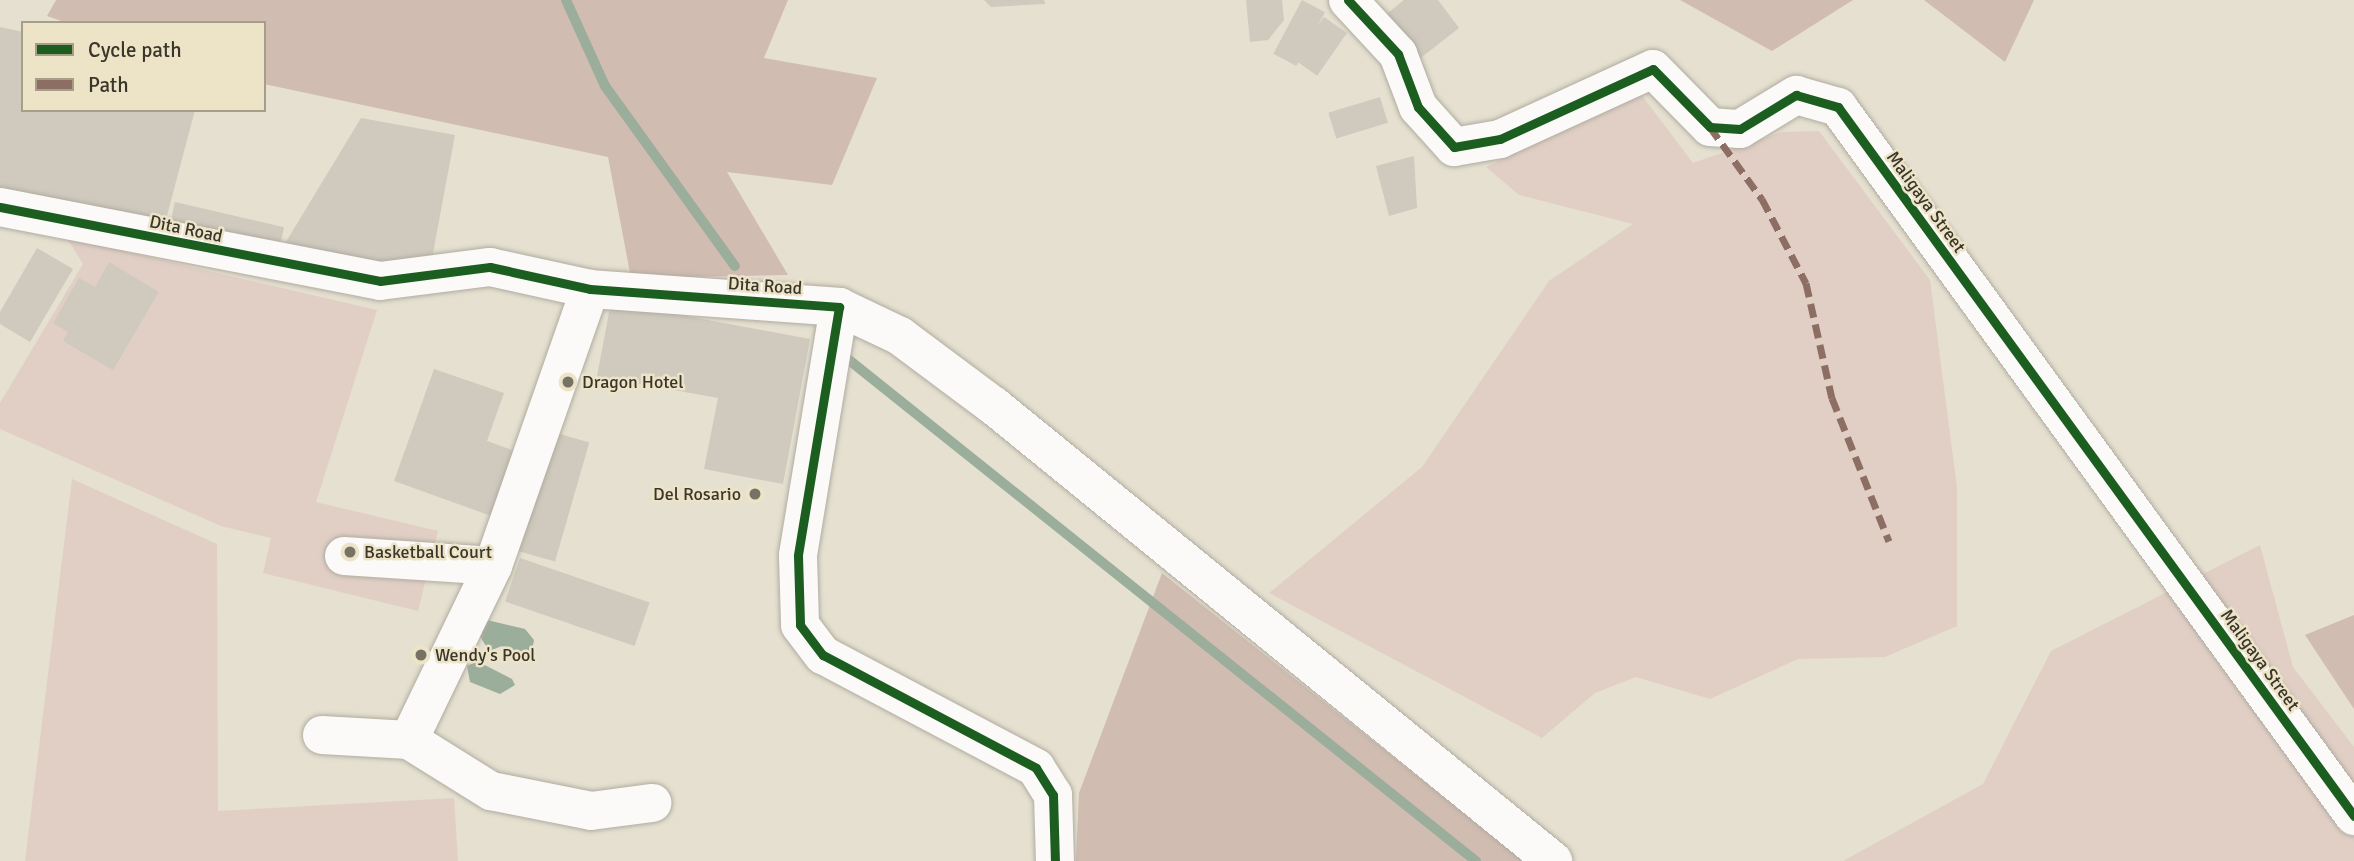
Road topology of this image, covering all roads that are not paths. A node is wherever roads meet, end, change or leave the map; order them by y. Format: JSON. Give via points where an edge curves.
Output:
{"nodes":[{"id":1,"x":1363,"y":4,"type":"edge"},
{"id":2,"x":0,"y":207,"type":"edge"},
{"id":3,"x":590,"y":289,"type":"junction"},
{"id":4,"x":839,"y":307,"type":"junction"},
{"id":5,"x":344,"y":556,"type":"dead end"},
{"id":6,"x":493,"y":566,"type":"junction"},
{"id":7,"x":322,"y":735,"type":"dead end"},
{"id":8,"x":409,"y":740,"type":"junction"},
{"id":9,"x":652,"y":803,"type":"dead end"},
{"id":10,"x":2354,"y":816,"type":"edge"},
{"id":11,"x":1055,"y":861,"type":"edge"},
{"id":12,"x":1553,"y":861,"type":"edge"}],
"edges":[{"from":1,"to":10,"type":"street","name":"Maligaya Street","via":[[1398,54],[1418,107],[1454,147],[1500,139],[1653,69],[1710,127],[1740,129],[1796,95],[1838,107]]},
{"from":2,"to":3,"type":"street","name":"Dita Road","via":[[380,281],[490,267]]},
{"from":3,"to":4,"type":"street","name":"Dita Road"},
{"from":3,"to":6,"type":"street"},
{"from":4,"to":11,"type":"street","via":[[798,556],[800,625],[823,655],[1036,768],[1053,795]]},
{"from":4,"to":12,"type":"street","via":[[900,337],[994,406]]},
{"from":5,"to":6,"type":"street"},
{"from":6,"to":8,"type":"street"},
{"from":7,"to":8,"type":"street"},
{"from":8,"to":9,"type":"street","via":[[491,791],[591,811]]}]}
